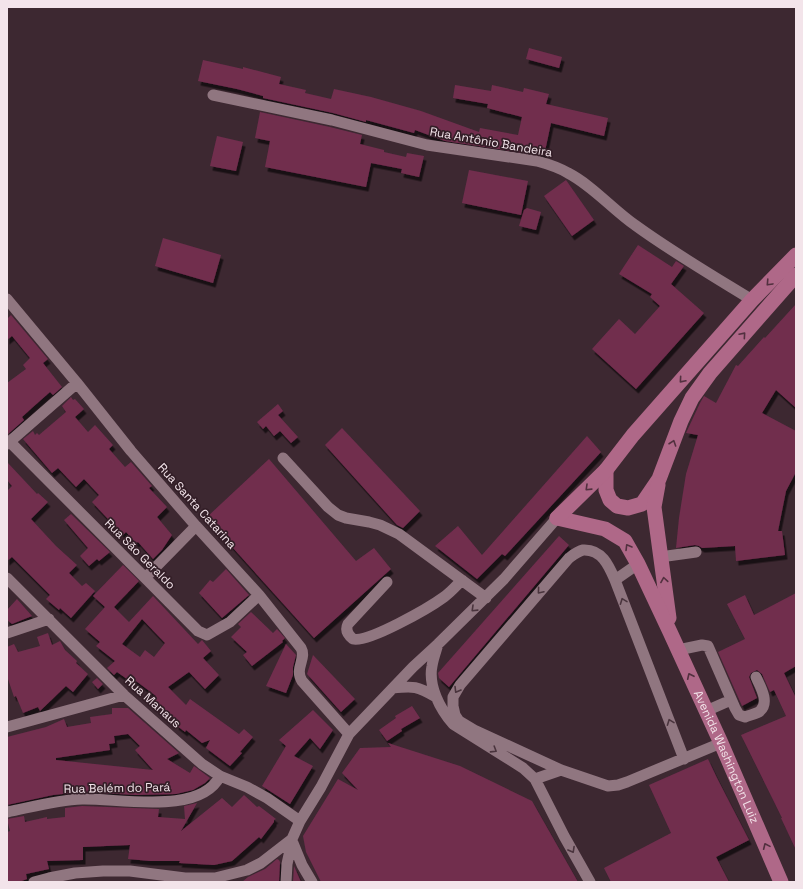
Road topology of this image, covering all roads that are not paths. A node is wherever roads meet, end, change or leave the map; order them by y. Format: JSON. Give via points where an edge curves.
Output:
{"nodes":[{"id":1,"x":213,"y":95,"type":"dead end"},
{"id":2,"x":796,"y":255,"type":"edge"},
{"id":3,"x":796,"y":275,"type":"edge"},
{"id":4,"x":7,"y":299,"type":"edge"},
{"id":5,"x":752,"y":300,"type":"junction"},
{"id":6,"x":77,"y":383,"type":"junction"},
{"id":7,"x":8,"y":443,"type":"edge"},
{"id":8,"x":283,"y":458,"type":"dead end"},
{"id":9,"x":606,"y":470,"type":"junction"},
{"id":10,"x":659,"y":479,"type":"junction"},
{"id":11,"x":557,"y":518,"type":"junction"},
{"id":12,"x":196,"y":526,"type":"junction"},
{"id":13,"x":696,"y":552,"type":"dead end"},
{"id":14,"x":660,"y":557,"type":"junction"},
{"id":15,"x":638,"y":564,"type":"junction"},
{"id":16,"x":146,"y":577,"type":"junction"},
{"id":17,"x":7,"y":578,"type":"edge"},
{"id":18,"x":645,"y":579,"type":"junction"},
{"id":19,"x":462,"y":580,"type":"junction"},
{"id":20,"x":616,"y":580,"type":"junction"},
{"id":21,"x":387,"y":582,"type":"dead end"},
{"id":22,"x":259,"y":595,"type":"junction"},
{"id":23,"x":486,"y":598,"type":"junction"},
{"id":24,"x":49,"y":619,"type":"junction"},
{"id":25,"x":670,"y":632,"type":"junction"},
{"id":26,"x":7,"y":633,"type":"edge"},
{"id":27,"x":438,"y":644,"type":"junction"},
{"id":28,"x":678,"y":650,"type":"junction"},
{"id":29,"x":756,"y":677,"type":"dead end"},
{"id":30,"x":393,"y":688,"type":"junction"},
{"id":31,"x":124,"y":695,"type":"junction"},
{"id":32,"x":436,"y":697,"type":"junction"},
{"id":33,"x":731,"y":700,"type":"junction"},
{"id":34,"x":706,"y":711,"type":"junction"},
{"id":35,"x":7,"y":727,"type":"edge"},
{"id":36,"x":349,"y":734,"type":"junction"},
{"id":37,"x":721,"y":743,"type":"junction"},
{"id":38,"x":684,"y":759,"type":"junction"},
{"id":39,"x":561,"y":770,"type":"junction"},
{"id":40,"x":220,"y":776,"type":"junction"},
{"id":41,"x":535,"y":779,"type":"junction"},
{"id":42,"x":7,"y":812,"type":"edge"},
{"id":43,"x":300,"y":821,"type":"junction"},
{"id":44,"x":292,"y":841,"type":"junction"},
{"id":45,"x":49,"y":880,"type":"edge"},
{"id":46,"x":34,"y":882,"type":"edge"},
{"id":47,"x":286,"y":882,"type":"edge"},
{"id":48,"x":312,"y":882,"type":"edge"},
{"id":49,"x":590,"y":882,"type":"edge"},
{"id":50,"x":782,"y":882,"type":"edge"}],
"edges":[{"from":1,"to":5,"type":"street","name":"Rua Antônio Bandeira","via":[[332,120],[427,145],[552,165],[584,183],[652,237]]},
{"from":2,"to":5,"type":"main road","one_way":true},
{"from":10,"to":3,"type":"main road","one_way":true,"via":[[680,421],[692,398]]},
{"from":4,"to":6,"type":"street","name":"Rua Santa Catarina"},
{"from":5,"to":9,"type":"main road","one_way":true},
{"from":6,"to":7,"type":"street","name":"Rua São Geraldo"},
{"from":6,"to":12,"type":"street","name":"Rua Santa Catarina"},
{"from":7,"to":16,"type":"street","name":"Rua São Geraldo"},
{"from":8,"to":19,"type":"street","via":[[338,515],[375,524],[399,534]]},
{"from":9,"to":10,"type":"main road","via":[[606,490],[610,500],[617,506],[628,508],[642,504]]},
{"from":9,"to":11,"type":"main road","one_way":true},
{"from":10,"to":14,"type":"main road","name":"Avenida Washington Luiz","via":[[654,506]]},
{"from":15,"to":11,"type":"main road","name":"Avenida Washington Luiz","one_way":true,"via":[[624,541],[605,529]]},
{"from":11,"to":23,"type":"street"},
{"from":12,"to":16,"type":"street"},
{"from":12,"to":22,"type":"street","name":"Rua Santa Catarina"},
{"from":13,"to":14,"type":"street"},
{"from":14,"to":18,"type":"main road"},
{"from":25,"to":14,"type":"main road","name":"Avenida Washington Luiz","one_way":true},
{"from":15,"to":18,"type":"main road","name":"Avenida Washington Luiz"},
{"from":15,"to":20,"type":"street"},
{"from":16,"to":22,"type":"street","name":"Rua São Geraldo","via":[[193,626],[204,634],[210,634],[230,622]]},
{"from":17,"to":24,"type":"street","name":"Rua Manaus"},
{"from":18,"to":25,"type":"main road","name":"Avenida Washington Luiz"},
{"from":19,"to":21,"type":"street","via":[[446,596],[411,618],[362,639],[353,639],[346,627]]},
{"from":19,"to":23,"type":"street"},
{"from":38,"to":20,"type":"street","one_way":true},
{"from":20,"to":39,"type":"street","one_way":true,"via":[[608,563],[595,552],[582,550],[569,558],[460,685],[453,697],[455,715],[459,721]]},
{"from":22,"to":36,"type":"street","name":"Rua Santa Catarina","via":[[303,650],[298,673],[302,681]]},
{"from":23,"to":27,"type":"street","one_way":true},
{"from":24,"to":26,"type":"street"},
{"from":24,"to":31,"type":"street","name":"Rua Manaus"},
{"from":25,"to":28,"type":"main road","name":"Avenida Washington Luiz"},
{"from":27,"to":30,"type":"street"},
{"from":27,"to":32,"type":"street","via":[[431,667]]},
{"from":28,"to":33,"type":"street","via":[[708,646]]},
{"from":34,"to":28,"type":"main road","name":"Avenida Washington Luiz","one_way":true},
{"from":29,"to":33,"type":"street","via":[[764,697],[760,711],[745,717],[739,715]]},
{"from":30,"to":32,"type":"street","via":[[412,686]]},
{"from":30,"to":36,"type":"street"},
{"from":31,"to":35,"type":"street"},
{"from":31,"to":40,"type":"street","name":"Rua Manaus","via":[[194,757]]},
{"from":32,"to":41,"type":"street","one_way":true,"via":[[453,724],[523,768]]},
{"from":33,"to":34,"type":"street"},
{"from":34,"to":37,"type":"main road","name":"Avenida Washington Luiz"},
{"from":36,"to":43,"type":"street"},
{"from":37,"to":38,"type":"street"},
{"from":50,"to":37,"type":"main road","name":"Avenida Washington Luiz","one_way":true},
{"from":38,"to":39,"type":"street","via":[[618,785],[608,786]]},
{"from":39,"to":41,"type":"street"},
{"from":40,"to":42,"type":"street","name":"Rua Belém do Pará","via":[[208,790],[187,799],[82,799]]},
{"from":40,"to":43,"type":"street","name":"Rua Manaus","via":[[254,791]]},
{"from":41,"to":49,"type":"street","one_way":true},
{"from":43,"to":44,"type":"street"},
{"from":44,"to":45,"type":"street","via":[[247,870],[215,878],[103,871],[75,873]]},
{"from":44,"to":47,"type":"street"},
{"from":44,"to":48,"type":"street"},
{"from":45,"to":46,"type":"street"}]}
